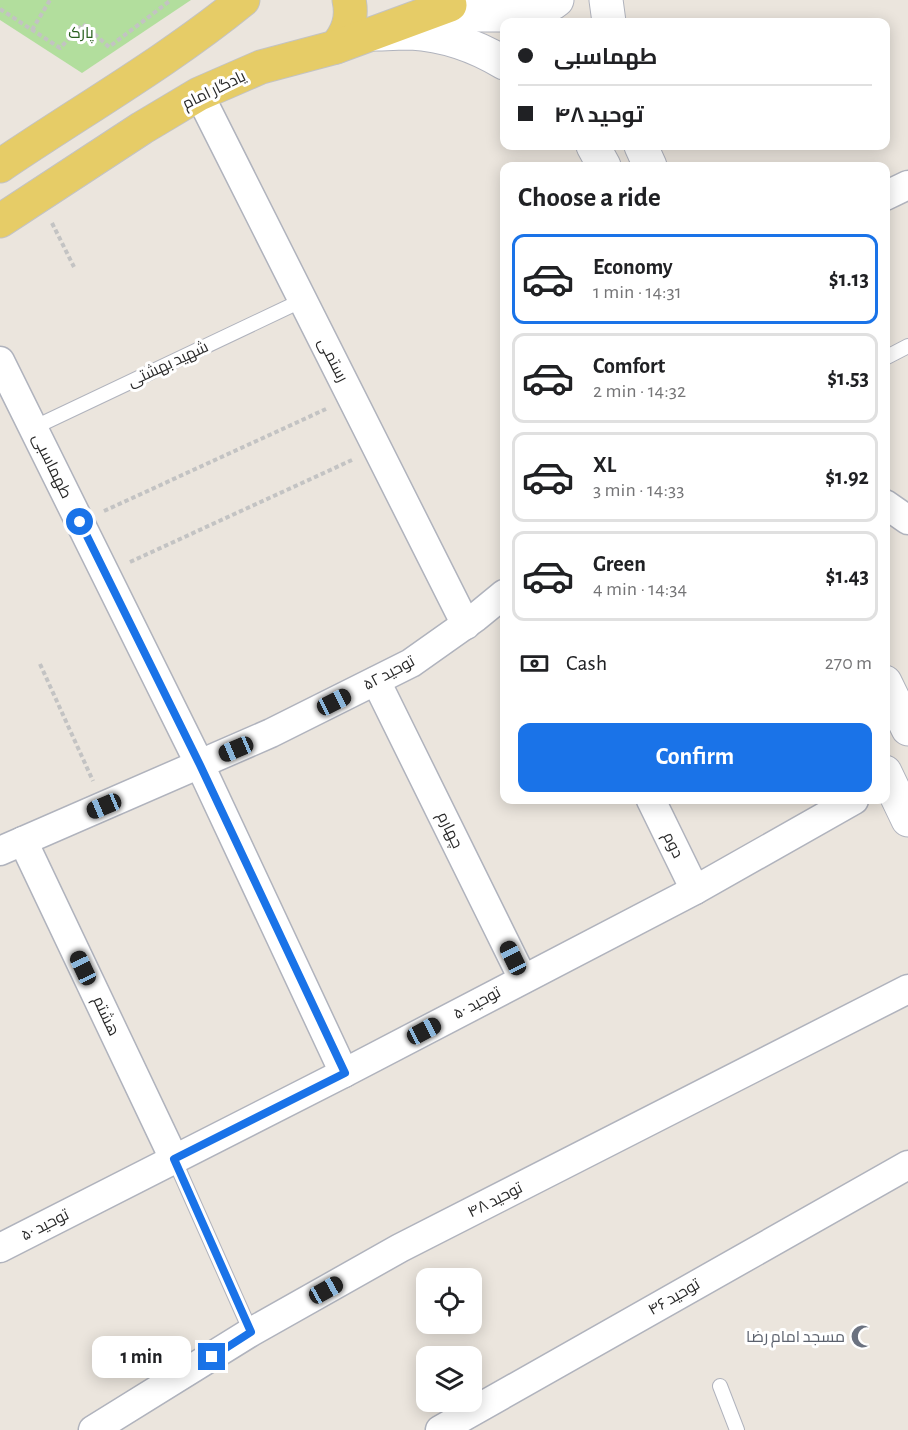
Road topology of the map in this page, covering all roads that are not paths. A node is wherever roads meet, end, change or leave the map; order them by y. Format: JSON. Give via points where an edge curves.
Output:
{"nodes":[{"id":1,"x":243,"y":0,"type":"edge"},
{"id":2,"x":349,"y":0,"type":"edge"},
{"id":3,"x":556,"y":0,"type":"edge"},
{"id":4,"x":606,"y":0,"type":"edge"},
{"id":5,"x":456,"y":7,"type":"edge"},
{"id":6,"x":608,"y":18,"type":"edge"},
{"id":7,"x":372,"y":34,"type":"junction"},
{"id":8,"x":500,"y":34,"type":"edge"},
{"id":9,"x":336,"y":47,"type":"junction"},
{"id":10,"x":500,"y":61,"type":"edge"},
{"id":11,"x":199,"y":94,"type":"junction"},
{"id":12,"x":0,"y":166,"type":"edge"},
{"id":13,"x":908,"y":185,"type":"edge"},
{"id":14,"x":890,"y":194,"type":"edge"},
{"id":15,"x":0,"y":221,"type":"edge"},
{"id":16,"x":303,"y":300,"type":"junction"},
{"id":17,"x":908,"y":346,"type":"edge"},
{"id":18,"x":890,"y":355,"type":"edge"},
{"id":19,"x":0,"y":361,"type":"edge"},
{"id":20,"x":33,"y":428,"type":"junction"},
{"id":21,"x":890,"y":507,"type":"edge"},
{"id":22,"x":908,"y":520,"type":"edge"},
{"id":23,"x":500,"y":597,"type":"edge"},
{"id":24,"x":466,"y":625,"type":"junction"},
{"id":25,"x":376,"y":681,"type":"junction"},
{"id":26,"x":890,"y":692,"type":"edge"},
{"id":27,"x":908,"y":729,"type":"edge"},
{"id":28,"x":200,"y":765,"type":"junction"},
{"id":29,"x":890,"y":786,"type":"edge"},
{"id":30,"x":653,"y":804,"type":"edge"},
{"id":31,"x":847,"y":804,"type":"edge"},
{"id":32,"x":908,"y":820,"type":"edge"},
{"id":33,"x":11,"y":846,"type":"edge"},
{"id":34,"x":695,"y":890,"type":"junction"},
{"id":35,"x":523,"y":979,"type":"junction"},
{"id":36,"x":908,"y":989,"type":"edge"},
{"id":37,"x":345,"y":1073,"type":"junction"},
{"id":38,"x":174,"y":1159,"type":"junction"},
{"id":39,"x":908,"y":1165,"type":"edge"},
{"id":40,"x":2,"y":1243,"type":"edge"},
{"id":41,"x":251,"y":1332,"type":"junction"},
{"id":42,"x":720,"y":1386,"type":"dead end"},
{"id":43,"x":93,"y":1430,"type":"edge"},
{"id":44,"x":440,"y":1430,"type":"edge"},
{"id":45,"x":737,"y":1430,"type":"edge"}],
"edges":[{"from":1,"to":12,"type":"main road","via":[[135,78]]},
{"from":2,"to":9,"type":"main road","via":[[349,24]]},
{"from":3,"to":5,"type":"main road","via":[[520,15]]},
{"from":4,"to":6,"type":"main road"},
{"from":5,"to":7,"type":"main road","name":"یادگار امام"},
{"from":5,"to":8,"type":"main road"},
{"from":7,"to":9,"type":"main road","name":"یادگار امام"},
{"from":7,"to":10,"type":"main road","via":[[438,37],[482,50]]},
{"from":9,"to":11,"type":"main road","name":"یادگار امام","via":[[261,67]]},
{"from":11,"to":15,"type":"main road","name":"یادگار امام"},
{"from":11,"to":16,"type":"street","name":"رستمی"},
{"from":13,"to":14,"type":"street"},
{"from":16,"to":20,"type":"lane","name":"شهید بهشتی"},
{"from":16,"to":24,"type":"street","name":"رستمی"},
{"from":17,"to":18,"type":"lane"},
{"from":19,"to":20,"type":"street","name":"طهماسبی"},
{"from":20,"to":28,"type":"street","name":"طهماسبی"},
{"from":21,"to":22,"type":"street"},
{"from":23,"to":24,"type":"street","name":"توحید ۵۲"},
{"from":24,"to":25,"type":"street","name":"توحید ۵۲","via":[[411,663]]},
{"from":25,"to":28,"type":"street","name":"توحید ۵۲","via":[[272,734]]},
{"from":25,"to":35,"type":"street","name":"چهارم"},
{"from":26,"to":27,"type":"main road"},
{"from":28,"to":33,"type":"street","name":"توحید ۵۲"},
{"from":28,"to":37,"type":"street","name":"طهماسبی"},
{"from":29,"to":32,"type":"main road"},
{"from":30,"to":34,"type":"street","name":"دوم"},
{"from":31,"to":34,"type":"street","name":"توحید ۵۰"},
{"from":33,"to":38,"type":"street","name":"هشتم"},
{"from":34,"to":35,"type":"street","name":"توحید ۵۰"},
{"from":35,"to":37,"type":"street","name":"توحید ۵۰"},
{"from":36,"to":41,"type":"street","name":"توحید ۴۸","via":[[400,1248]]},
{"from":37,"to":38,"type":"street","name":"توحید ۵۰"},
{"from":38,"to":40,"type":"street","name":"توحید ۵۰"},
{"from":38,"to":41,"type":"lane"},
{"from":39,"to":44,"type":"street","name":"توحید ۴۶"},
{"from":41,"to":43,"type":"street","name":"توحید ۴۸"},
{"from":42,"to":45,"type":"lane"}]}
